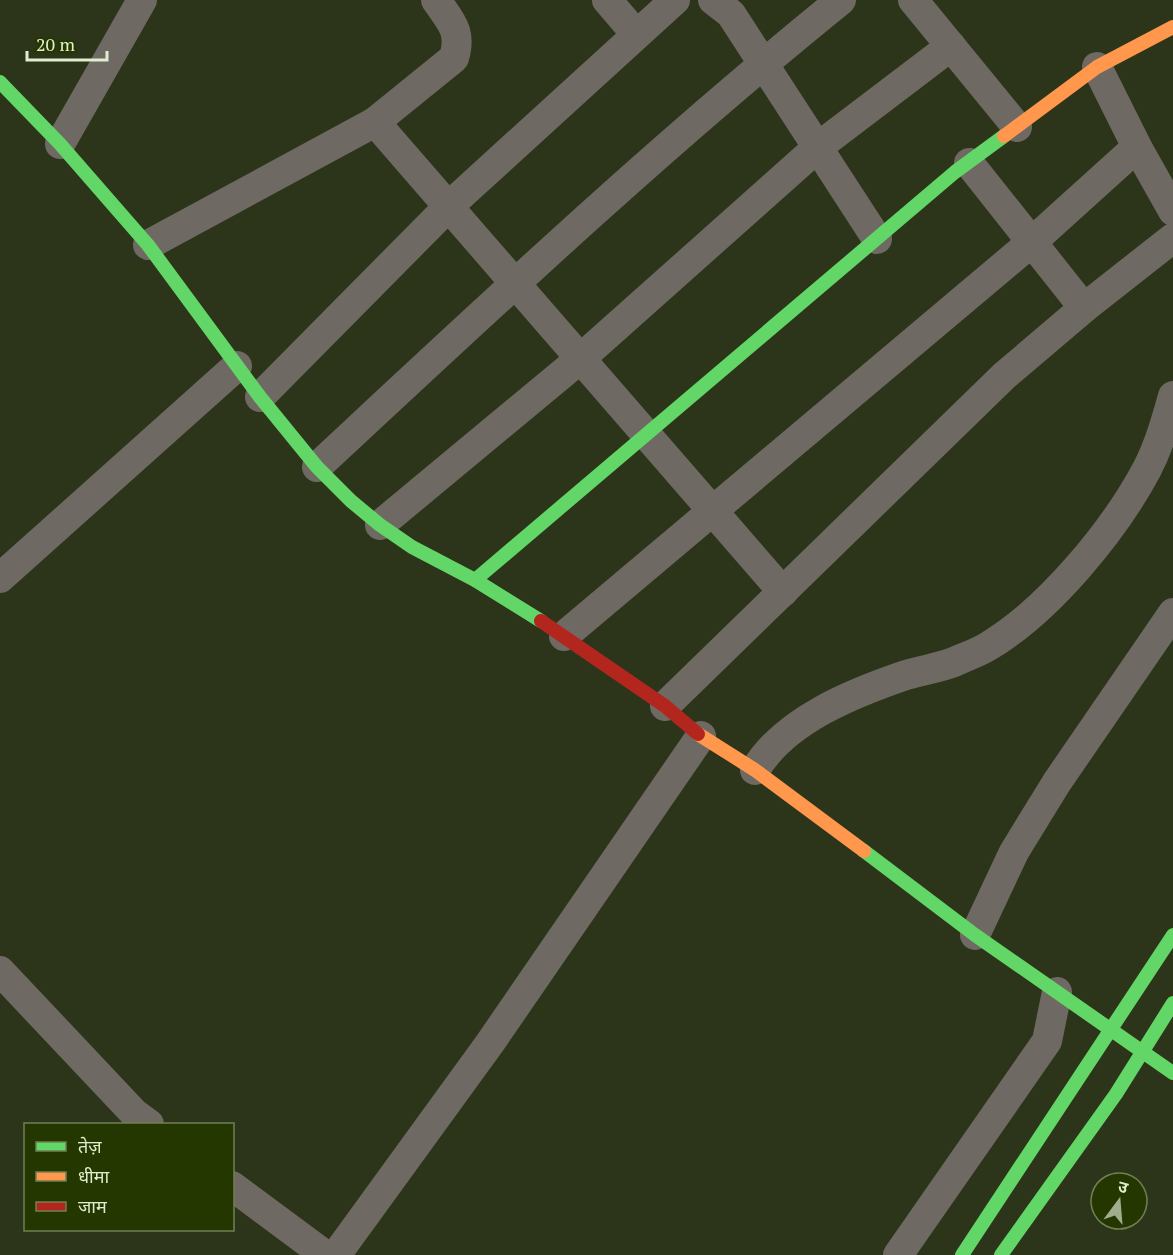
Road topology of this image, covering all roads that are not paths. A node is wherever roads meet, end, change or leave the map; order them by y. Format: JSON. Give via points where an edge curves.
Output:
{"nodes":[{"id":1,"x":141,"y":0,"type":"edge"},
{"id":2,"x":436,"y":0,"type":"edge"},
{"id":3,"x":607,"y":0,"type":"edge"},
{"id":4,"x":675,"y":0,"type":"edge"},
{"id":5,"x":713,"y":0,"type":"edge"},
{"id":6,"x":841,"y":0,"type":"edge"},
{"id":7,"x":914,"y":0,"type":"edge"},
{"id":8,"x":1173,"y":27,"type":"edge"},
{"id":9,"x":636,"y":34,"type":"junction"},
{"id":10,"x":951,"y":46,"type":"junction"},
{"id":11,"x":763,"y":63,"type":"junction"},
{"id":12,"x":1097,"y":68,"type":"junction"},
{"id":13,"x":0,"y":82,"type":"edge"},
{"id":14,"x":375,"y":122,"type":"junction"},
{"id":15,"x":1017,"y":127,"type":"junction"},
{"id":16,"x":60,"y":144,"type":"junction"},
{"id":17,"x":818,"y":147,"type":"junction"},
{"id":18,"x":1137,"y":147,"type":"junction"},
{"id":19,"x":969,"y":162,"type":"junction"},
{"id":20,"x":449,"y":206,"type":"junction"},
{"id":21,"x":1173,"y":211,"type":"edge"},
{"id":22,"x":1173,"y":238,"type":"edge"},
{"id":23,"x":877,"y":239,"type":"junction"},
{"id":24,"x":1033,"y":241,"type":"junction"},
{"id":25,"x":148,"y":245,"type":"junction"},
{"id":26,"x":515,"y":283,"type":"junction"},
{"id":27,"x":1084,"y":308,"type":"junction"},
{"id":28,"x":580,"y":359,"type":"junction"},
{"id":29,"x":237,"y":366,"type":"junction"},
{"id":30,"x":1173,"y":396,"type":"edge"},
{"id":31,"x":260,"y":397,"type":"junction"},
{"id":32,"x":647,"y":435,"type":"junction"},
{"id":33,"x":317,"y":467,"type":"junction"},
{"id":34,"x":713,"y":512,"type":"junction"},
{"id":35,"x":380,"y":525,"type":"junction"},
{"id":36,"x":0,"y":578,"type":"edge"},
{"id":37,"x":475,"y":580,"type":"junction"},
{"id":38,"x":783,"y":592,"type":"junction"},
{"id":39,"x":1173,"y":613,"type":"edge"},
{"id":40,"x":564,"y":636,"type":"junction"},
{"id":41,"x":664,"y":706,"type":"junction"},
{"id":42,"x":701,"y":736,"type":"junction"},
{"id":43,"x":755,"y":770,"type":"junction"},
{"id":44,"x":975,"y":934,"type":"junction"},
{"id":45,"x":1173,"y":935,"type":"edge"},
{"id":46,"x":0,"y":970,"type":"edge"},
{"id":47,"x":1057,"y":992,"type":"junction"},
{"id":48,"x":1173,"y":1003,"type":"edge"},
{"id":49,"x":1173,"y":1072,"type":"edge"},
{"id":50,"x":146,"y":1123,"type":"edge"},
{"id":51,"x":234,"y":1187,"type":"edge"},
{"id":52,"x":325,"y":1255,"type":"edge"},
{"id":53,"x":336,"y":1255,"type":"edge"},
{"id":54,"x":898,"y":1255,"type":"edge"},
{"id":55,"x":962,"y":1255,"type":"edge"},
{"id":56,"x":1002,"y":1255,"type":"edge"}],
"edges":[{"from":1,"to":16,"type":"street"},
{"from":2,"to":14,"type":"street","via":[[457,30],[454,58]]},
{"from":3,"to":9,"type":"street"},
{"from":4,"to":9,"type":"street"},
{"from":5,"to":11,"type":"street","via":[[731,14]]},
{"from":6,"to":11,"type":"street"},
{"from":7,"to":10,"type":"street"},
{"from":8,"to":12,"type":"street"},
{"from":9,"to":20,"type":"street"},
{"from":10,"to":15,"type":"street"},
{"from":10,"to":17,"type":"street"},
{"from":11,"to":17,"type":"street"},
{"from":11,"to":26,"type":"street"},
{"from":12,"to":15,"type":"street"},
{"from":12,"to":18,"type":"street"},
{"from":13,"to":16,"type":"street"},
{"from":14,"to":20,"type":"street"},
{"from":14,"to":25,"type":"street"},
{"from":15,"to":19,"type":"street"},
{"from":16,"to":25,"type":"street"},
{"from":17,"to":23,"type":"street"},
{"from":17,"to":28,"type":"street"},
{"from":18,"to":21,"type":"street"},
{"from":18,"to":24,"type":"street"},
{"from":19,"to":23,"type":"street"},
{"from":19,"to":24,"type":"street"},
{"from":20,"to":26,"type":"street"},
{"from":20,"to":31,"type":"street"},
{"from":22,"to":27,"type":"street"},
{"from":23,"to":32,"type":"street"},
{"from":24,"to":27,"type":"street"},
{"from":24,"to":34,"type":"street"},
{"from":25,"to":29,"type":"street"},
{"from":26,"to":28,"type":"street"},
{"from":26,"to":33,"type":"street"},
{"from":27,"to":38,"type":"street","via":[[1004,376]]},
{"from":28,"to":32,"type":"street"},
{"from":28,"to":35,"type":"street"},
{"from":29,"to":31,"type":"street"},
{"from":29,"to":36,"type":"street"},
{"from":30,"to":43,"type":"street","via":[[1148,467],[1126,505],[1089,554],[1020,624],[987,647],[952,663],[905,676],[821,710],[789,732]]},
{"from":31,"to":33,"type":"street"},
{"from":32,"to":34,"type":"street"},
{"from":32,"to":37,"type":"street"},
{"from":33,"to":35,"type":"street"},
{"from":34,"to":38,"type":"street"},
{"from":34,"to":40,"type":"street"},
{"from":35,"to":37,"type":"street","via":[[412,547]]},
{"from":37,"to":40,"type":"street"},
{"from":38,"to":41,"type":"street"},
{"from":39,"to":44,"type":"street","via":[[1057,782],[1014,852]]},
{"from":40,"to":41,"type":"street"},
{"from":41,"to":42,"type":"street"},
{"from":42,"to":43,"type":"street"},
{"from":42,"to":53,"type":"street","via":[[490,1043]]},
{"from":43,"to":44,"type":"street"},
{"from":44,"to":47,"type":"street"},
{"from":45,"to":55,"type":"street","bridge":true},
{"from":46,"to":50,"type":"street"},
{"from":47,"to":49,"type":"street"},
{"from":47,"to":54,"type":"street","via":[[1047,1041]]},
{"from":48,"to":56,"type":"street","bridge":true,"via":[[1116,1094]]},
{"from":51,"to":52,"type":"street"}]}
